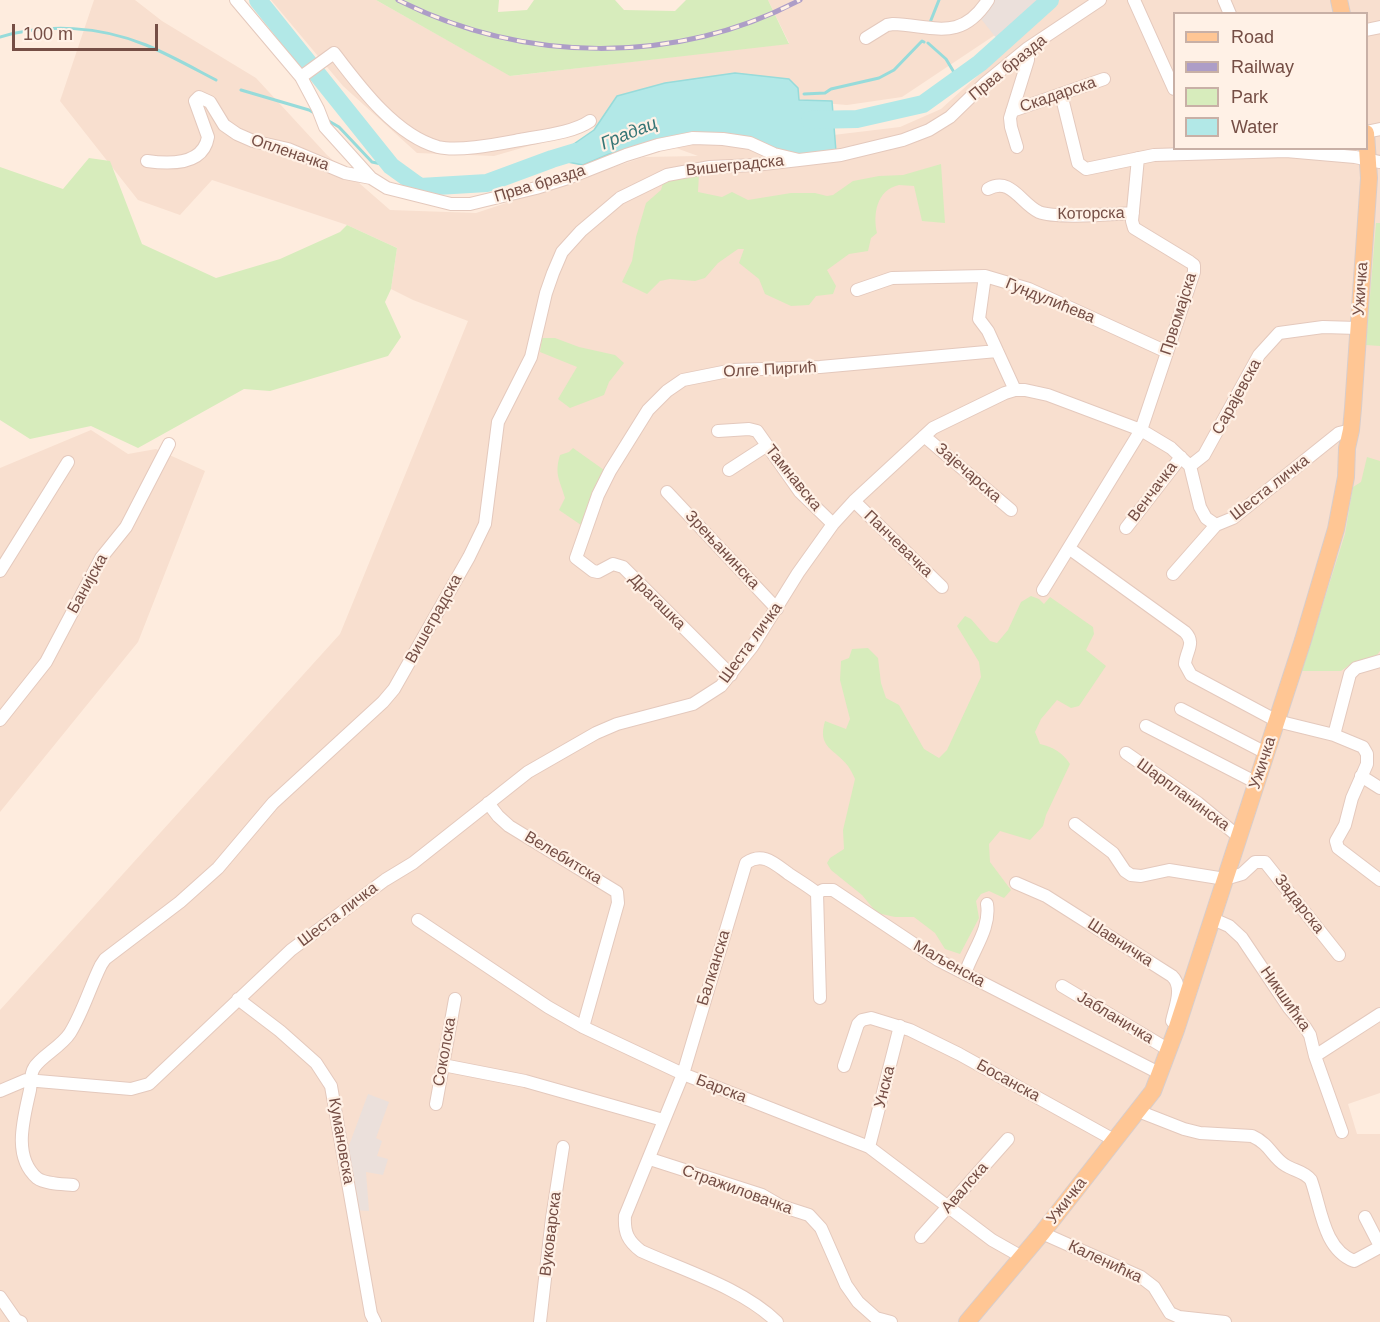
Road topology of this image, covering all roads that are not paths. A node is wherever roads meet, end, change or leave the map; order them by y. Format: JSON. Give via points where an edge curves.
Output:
{"nodes":[{"id":1,"x":236,"y":0,"type":"edge"},
{"id":2,"x":988,"y":0,"type":"edge"},
{"id":3,"x":1100,"y":0,"type":"edge"},
{"id":4,"x":1134,"y":0,"type":"edge"},
{"id":5,"x":866,"y":38,"type":"dead end"},
{"id":6,"x":1028,"y":48,"type":"junction"},
{"id":7,"x":304,"y":75,"type":"junction"},
{"id":8,"x":1104,"y":78,"type":"dead end"},
{"id":9,"x":1173,"y":87,"type":"edge"},
{"id":10,"x":1061,"y":94,"type":"junction"},
{"id":11,"x":1011,"y":111,"type":"junction"},
{"id":12,"x":590,"y":121,"type":"dead end"},
{"id":13,"x":1368,"y":138,"type":"edge"},
{"id":14,"x":1017,"y":147,"type":"dead end"},
{"id":15,"x":348,"y":151,"type":"junction"},
{"id":16,"x":1202,"y":151,"type":"edge"},
{"id":17,"x":1138,"y":158,"type":"junction"},
{"id":18,"x":799,"y":160,"type":"junction"},
{"id":19,"x":147,"y":161,"type":"dead end"},
{"id":20,"x":1375,"y":161,"type":"edge"},
{"id":21,"x":335,"y":169,"type":"junction"},
{"id":22,"x":371,"y":178,"type":"junction"},
{"id":23,"x":988,"y":189,"type":"dead end"},
{"id":24,"x":1133,"y":213,"type":"junction"},
{"id":25,"x":985,"y":276,"type":"junction"},
{"id":26,"x":857,"y":290,"type":"dead end"},
{"id":27,"x":1358,"y":328,"type":"junction"},
{"id":28,"x":997,"y":351,"type":"junction"},
{"id":29,"x":1167,"y":352,"type":"junction"},
{"id":30,"x":1015,"y":390,"type":"junction"},
{"id":31,"x":1142,"y":430,"type":"junction"},
{"id":32,"x":1351,"y":430,"type":"junction"},
{"id":33,"x":718,"y":431,"type":"dead end"},
{"id":34,"x":924,"y":436,"type":"junction"},
{"id":35,"x":169,"y":444,"type":"dead end"},
{"id":36,"x":766,"y":446,"type":"junction"},
{"id":37,"x":1181,"y":456,"type":"junction"},
{"id":38,"x":68,"y":462,"type":"dead end"},
{"id":39,"x":1190,"y":466,"type":"junction"},
{"id":40,"x":729,"y":470,"type":"dead end"},
{"id":41,"x":667,"y":492,"type":"dead end"},
{"id":42,"x":854,"y":501,"type":"junction"},
{"id":43,"x":1011,"y":510,"type":"dead end"},
{"id":44,"x":833,"y":524,"type":"junction"},
{"id":45,"x":1216,"y":525,"type":"junction"},
{"id":46,"x":1126,"y":528,"type":"dead end"},
{"id":47,"x":1070,"y":549,"type":"junction"},
{"id":48,"x":576,"y":558,"type":"joint"},
{"id":49,"x":0,"y":571,"type":"edge"},
{"id":50,"x":1173,"y":574,"type":"dead end"},
{"id":51,"x":942,"y":587,"type":"dead end"},
{"id":52,"x":1043,"y":590,"type":"dead end"},
{"id":53,"x":777,"y":609,"type":"junction"},
{"id":54,"x":1380,"y":661,"type":"edge"},
{"id":55,"x":731,"y":675,"type":"junction"},
{"id":56,"x":1181,"y":709,"type":"dead end"},
{"id":57,"x":0,"y":720,"type":"edge"},
{"id":58,"x":1277,"y":721,"type":"junction"},
{"id":59,"x":1146,"y":726,"type":"dead end"},
{"id":60,"x":1334,"y":735,"type":"junction"},
{"id":61,"x":1126,"y":753,"type":"dead end"},
{"id":62,"x":1266,"y":753,"type":"junction"},
{"id":63,"x":1361,"y":776,"type":"junction"},
{"id":64,"x":1257,"y":783,"type":"junction"},
{"id":65,"x":1380,"y":788,"type":"edge"},
{"id":66,"x":488,"y":803,"type":"junction"},
{"id":67,"x":1075,"y":824,"type":"dead end"},
{"id":68,"x":1239,"y":837,"type":"junction"},
{"id":69,"x":746,"y":863,"type":"joint"},
{"id":70,"x":1225,"y":879,"type":"junction"},
{"id":71,"x":1380,"y":880,"type":"edge"},
{"id":72,"x":1016,"y":883,"type":"dead end"},
{"id":73,"x":817,"y":893,"type":"junction"},
{"id":74,"x":987,"y":904,"type":"dead end"},
{"id":75,"x":1213,"y":919,"type":"junction"},
{"id":76,"x":417,"y":920,"type":"dead end"},
{"id":77,"x":1339,"y":955,"type":"dead end"},
{"id":78,"x":965,"y":974,"type":"junction"},
{"id":79,"x":1062,"y":986,"type":"dead end"},
{"id":80,"x":820,"y":998,"type":"dead end"},
{"id":81,"x":238,"y":999,"type":"junction"},
{"id":82,"x":455,"y":999,"type":"dead end"},
{"id":83,"x":1380,"y":1014,"type":"edge"},
{"id":84,"x":900,"y":1026,"type":"junction"},
{"id":85,"x":583,"y":1027,"type":"junction"},
{"id":86,"x":1176,"y":1030,"type":"junction"},
{"id":87,"x":1169,"y":1050,"type":"junction"},
{"id":88,"x":1315,"y":1056,"type":"junction"},
{"id":89,"x":443,"y":1065,"type":"junction"},
{"id":90,"x":844,"y":1066,"type":"dead end"},
{"id":91,"x":683,"y":1074,"type":"junction"},
{"id":92,"x":1161,"y":1074,"type":"junction"},
{"id":93,"x":32,"y":1081,"type":"junction"},
{"id":94,"x":0,"y":1091,"type":"edge"},
{"id":95,"x":436,"y":1104,"type":"dead end"},
{"id":96,"x":1138,"y":1111,"type":"junction"},
{"id":97,"x":663,"y":1120,"type":"junction"},
{"id":98,"x":1342,"y":1132,"type":"dead end"},
{"id":99,"x":1008,"y":1139,"type":"dead end"},
{"id":100,"x":1114,"y":1140,"type":"junction"},
{"id":101,"x":563,"y":1147,"type":"dead end"},
{"id":102,"x":869,"y":1147,"type":"junction"},
{"id":103,"x":650,"y":1159,"type":"junction"},
{"id":104,"x":73,"y":1185,"type":"dead end"},
{"id":105,"x":949,"y":1207,"type":"junction"},
{"id":106,"x":1365,"y":1217,"type":"dead end"},
{"id":107,"x":1042,"y":1233,"type":"junction"},
{"id":108,"x":921,"y":1237,"type":"dead end"},
{"id":109,"x":1380,"y":1247,"type":"edge"},
{"id":110,"x":1022,"y":1257,"type":"junction"},
{"id":111,"x":0,"y":1297,"type":"edge"},
{"id":112,"x":21,"y":1322,"type":"edge"},
{"id":113,"x":375,"y":1322,"type":"edge"},
{"id":114,"x":540,"y":1322,"type":"edge"},
{"id":115,"x":777,"y":1322,"type":"edge"},
{"id":116,"x":891,"y":1322,"type":"edge"},
{"id":117,"x":967,"y":1322,"type":"edge"},
{"id":118,"x":1225,"y":1322,"type":"edge"}],
"edges":[{"from":1,"to":7,"type":"street","name":"Прва бразда"},
{"from":2,"to":5,"type":"street","via":[[975,17],[950,30],[887,25]]},
{"from":3,"to":6,"type":"street","name":"Прва бразда"},
{"from":4,"to":9,"type":"street"},
{"from":6,"to":11,"type":"street","via":[[1028,60]]},
{"from":6,"to":18,"type":"street","name":"Прва бразда","via":[[950,117],[929,130],[841,155]]},
{"from":7,"to":12,"type":"street","via":[[334,53],[374,102],[410,134],[438,147],[477,147],[545,135]]},
{"from":7,"to":15,"type":"street","name":"Прва бразда","via":[[323,122]]},
{"from":8,"to":10,"type":"street","name":"Скадарска"},
{"from":10,"to":11,"type":"street","name":"Скадарска"},
{"from":10,"to":17,"type":"street","via":[[1081,167]]},
{"from":11,"to":14,"type":"street"},
{"from":13,"to":20,"type":"main road","name":"Ужичка"},
{"from":15,"to":21,"type":"street"},
{"from":15,"to":22,"type":"street","name":"Прва бразда"},
{"from":16,"to":17,"type":"street"},
{"from":16,"to":20,"type":"street","via":[[1286,151]]},
{"from":17,"to":24,"type":"street"},
{"from":18,"to":22,"type":"street","name":"Прва бразда","via":[[750,143],[693,138],[626,155],[536,188],[470,204],[407,194]]},
{"from":18,"to":93,"type":"street","name":"Вишеградска","via":[[710,167],[667,175],[620,198],[562,252],[531,357],[498,422],[485,524],[394,689],[273,802],[218,868],[105,959],[69,1035],[36,1065]]},
{"from":19,"to":21,"type":"street","name":"Опленачка","via":[[182,163],[202,151],[208,137],[195,101],[200,97],[210,102],[224,125],[237,134]]},
{"from":20,"to":27,"type":"main road","name":"Ужичка"},
{"from":21,"to":22,"type":"street","name":"Опленачка"},
{"from":23,"to":24,"type":"street","name":"Которска","via":[[1009,188],[1036,211],[1053,215]]},
{"from":24,"to":29,"type":"street","name":"Првомајска","via":[[1132,221],[1138,232],[1194,265]]},
{"from":25,"to":26,"type":"street","name":"Гундулићева","via":[[892,278]]},
{"from":25,"to":28,"type":"street","via":[[978,315]]},
{"from":25,"to":29,"type":"street","name":"Гундулићева","via":[[1029,289]]},
{"from":27,"to":32,"type":"main road","name":"Ужичка"},
{"from":27,"to":39,"type":"street","name":"Сарајевска","via":[[1323,327],[1279,333],[1259,355],[1204,455]]},
{"from":28,"to":30,"type":"street"},
{"from":28,"to":48,"type":"street","name":"Олге Пиргић","via":[[820,367],[733,370],[683,380],[648,410],[610,471]]},
{"from":29,"to":31,"type":"street","name":"Првомајска"},
{"from":30,"to":31,"type":"street","name":"Шеста личка","via":[[1048,395]]},
{"from":30,"to":34,"type":"street","name":"Шеста личка","via":[[944,421]]},
{"from":31,"to":37,"type":"street","name":"Шеста личка"},
{"from":31,"to":47,"type":"street","name":"Првомајска"},
{"from":32,"to":45,"type":"street","name":"Шеста личка","via":[[1339,433],[1233,518]]},
{"from":32,"to":58,"type":"main road","name":"Ужичка","via":[[1336,529]]},
{"from":33,"to":36,"type":"street","name":"Тамнавска","via":[[757,431]]},
{"from":34,"to":42,"type":"street","name":"Шеста личка"},
{"from":34,"to":43,"type":"street","name":"Зајечарска"},
{"from":35,"to":57,"type":"street","name":"Банијска","via":[[126,527],[101,558],[46,662]]},
{"from":36,"to":40,"type":"street"},
{"from":36,"to":44,"type":"street","name":"Тамнавска","via":[[801,492]]},
{"from":37,"to":39,"type":"street","name":"Шеста личка"},
{"from":37,"to":46,"type":"street","name":"Венчачка"},
{"from":38,"to":49,"type":"street"},
{"from":39,"to":45,"type":"street","name":"Шеста личка","via":[[1200,507]]},
{"from":41,"to":53,"type":"street","name":"Зрењанинска"},
{"from":42,"to":44,"type":"street","name":"Шеста личка"},
{"from":42,"to":51,"type":"street","name":"Панчевачка"},
{"from":44,"to":53,"type":"street","name":"Шеста личка"},
{"from":45,"to":50,"type":"street"},
{"from":47,"to":52,"type":"street","name":"Првомајска"},
{"from":47,"to":58,"type":"street","via":[[1185,632],[1191,645],[1185,664],[1191,675]]},
{"from":48,"to":55,"type":"street","name":"Драгашка","via":[[593,572],[613,564],[623,567]]},
{"from":53,"to":55,"type":"street","name":"Шеста личка"},
{"from":54,"to":60,"type":"street","via":[[1356,668],[1350,674]]},
{"from":55,"to":66,"type":"street","name":"Шеста личка","via":[[693,704],[596,733],[528,772]]},
{"from":56,"to":62,"type":"street"},
{"from":58,"to":60,"type":"street"},
{"from":58,"to":62,"type":"main road","name":"Ужичка"},
{"from":59,"to":64,"type":"street"},
{"from":60,"to":63,"type":"street","via":[[1364,747],[1367,764]]},
{"from":61,"to":68,"type":"street","name":"Шарпланинска"},
{"from":62,"to":64,"type":"main road","name":"Ужичка"},
{"from":63,"to":65,"type":"street"},
{"from":63,"to":71,"type":"street","via":[[1336,841],[1338,848]]},
{"from":64,"to":68,"type":"main road","name":"Ужичка"},
{"from":66,"to":81,"type":"street","name":"Шеста личка","via":[[291,951]]},
{"from":66,"to":85,"type":"street","name":"Велебитска","via":[[509,826],[617,892],[618,903]]},
{"from":67,"to":70,"type":"street","via":[[1113,853],[1131,875],[1169,870]]},
{"from":68,"to":70,"type":"main road","name":"Ужичка"},
{"from":69,"to":73,"type":"street","name":"Маљенска","via":[[767,859]]},
{"from":69,"to":91,"type":"street","name":"Балканска"},
{"from":70,"to":75,"type":"main road","name":"Ужичка"},
{"from":70,"to":77,"type":"street","name":"Задарска","via":[[1242,874],[1255,862],[1265,862]]},
{"from":72,"to":86,"type":"street","name":"Шавничка","via":[[1046,896],[1172,976],[1178,984],[1172,1021]]},
{"from":73,"to":78,"type":"street","name":"Маљенска","via":[[833,890]]},
{"from":73,"to":80,"type":"street"},
{"from":74,"to":78,"type":"street","via":[[988,922]]},
{"from":75,"to":86,"type":"main road","name":"Ужичка"},
{"from":75,"to":88,"type":"street","name":"Никшићка","via":[[1229,926],[1255,956],[1310,1035]]},
{"from":76,"to":85,"type":"street","name":"Барска"},
{"from":78,"to":92,"type":"street","name":"Маљенска"},
{"from":79,"to":87,"type":"street","name":"Јабланичка"},
{"from":81,"to":93,"type":"street","name":"Шеста личка","via":[[149,1084],[130,1089]]},
{"from":81,"to":113,"type":"street","name":"Кумановска","via":[[316,1063],[331,1086]]},
{"from":82,"to":89,"type":"street","name":"Соколска"},
{"from":83,"to":88,"type":"street"},
{"from":84,"to":90,"type":"street","name":"Босанска","via":[[871,1018],[862,1020]]},
{"from":84,"to":100,"type":"street","name":"Босанска","via":[[959,1054]]},
{"from":84,"to":102,"type":"street","name":"Унска"},
{"from":85,"to":91,"type":"street","name":"Барска"},
{"from":86,"to":87,"type":"main road","name":"Ужичка"},
{"from":87,"to":92,"type":"main road","name":"Ужичка"},
{"from":88,"to":98,"type":"street","name":"Никшићка"},
{"from":89,"to":95,"type":"street","name":"Соколска"},
{"from":89,"to":97,"type":"street","via":[[525,1081]]},
{"from":91,"to":97,"type":"street","name":"Балканска"},
{"from":91,"to":102,"type":"street","name":"Барска"},
{"from":92,"to":96,"type":"main road","name":"Ужичка"},
{"from":93,"to":94,"type":"street"},
{"from":93,"to":104,"type":"street","name":"Вишеградска","via":[[21,1130],[26,1160],[39,1180]]},
{"from":96,"to":100,"type":"main road","name":"Ужичка"},
{"from":96,"to":109,"type":"street","via":[[1184,1129],[1257,1138],[1281,1162],[1311,1180],[1337,1251],[1354,1261]]},
{"from":97,"to":103,"type":"street"},
{"from":99,"to":105,"type":"street","name":"Авалска"},
{"from":100,"to":107,"type":"main road","name":"Ужичка"},
{"from":101,"to":114,"type":"street","name":"Вуковарска"},
{"from":102,"to":105,"type":"street","name":"Барска"},
{"from":103,"to":115,"type":"street","via":[[625,1216],[624,1229],[629,1241],[640,1251],[752,1302]]},
{"from":103,"to":116,"type":"street","name":"Стражиловачка","via":[[762,1195],[809,1215],[821,1228],[846,1285],[858,1302],[876,1317]]},
{"from":105,"to":108,"type":"street","name":"Авалска"},
{"from":105,"to":110,"type":"street","name":"Барска"},
{"from":106,"to":109,"type":"street"},
{"from":107,"to":110,"type":"main road","name":"Ужичка"},
{"from":107,"to":118,"type":"street","name":"Каленићка","via":[[1142,1277],[1154,1287],[1170,1314]]},
{"from":110,"to":117,"type":"main road","name":"Ужичка"},
{"from":111,"to":112,"type":"street"}]}
